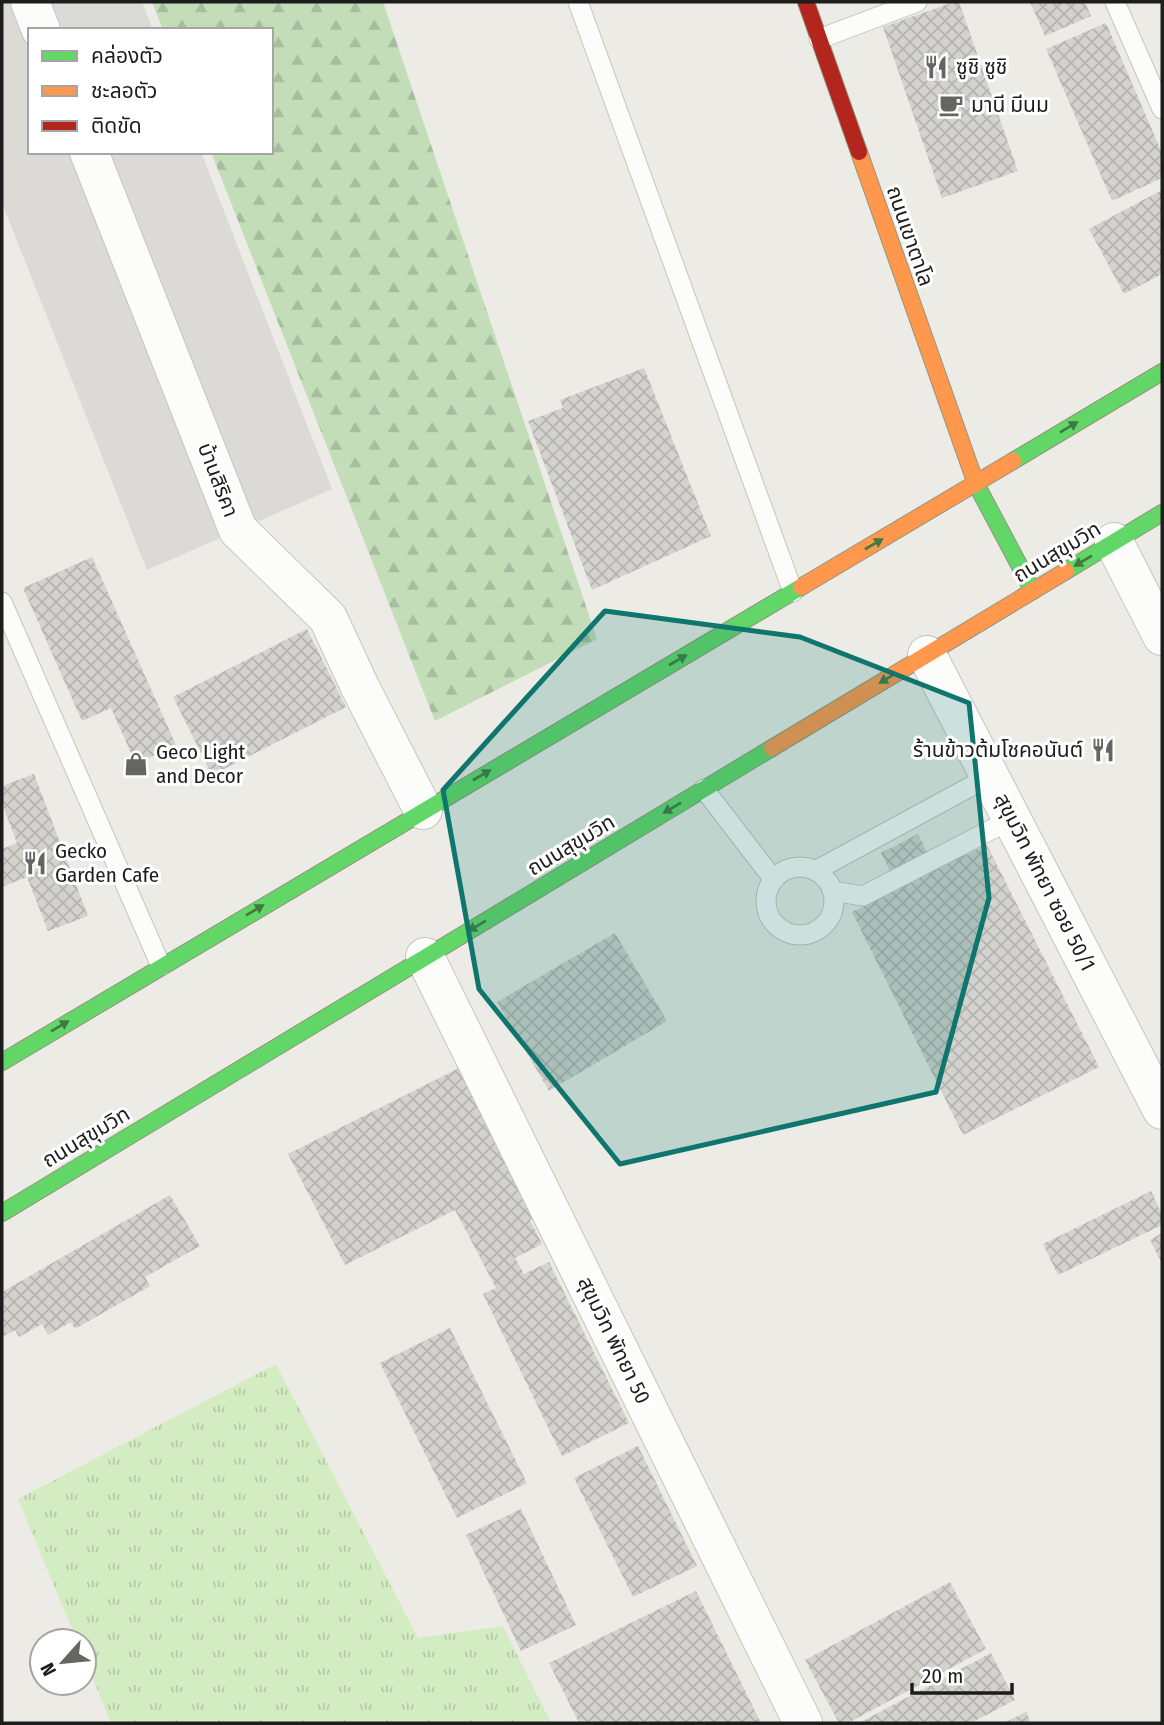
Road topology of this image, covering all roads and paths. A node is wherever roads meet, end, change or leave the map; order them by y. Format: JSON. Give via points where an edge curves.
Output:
{"nodes":[{"id":1,"x":30,"y":2,"type":"edge"},
{"id":2,"x":578,"y":2,"type":"edge"},
{"id":3,"x":806,"y":2,"type":"edge"},
{"id":4,"x":917,"y":2,"type":"edge"},
{"id":5,"x":1115,"y":2,"type":"edge"},
{"id":6,"x":40,"y":28,"type":"edge"},
{"id":7,"x":819,"y":39,"type":"junction"},
{"id":8,"x":1162,"y":109,"type":"edge"},
{"id":9,"x":90,"y":154,"type":"edge"},
{"id":10,"x":1162,"y":372,"type":"edge"},
{"id":11,"x":976,"y":484,"type":"junction"},
{"id":12,"x":1162,"y":513,"type":"edge"},
{"id":13,"x":1114,"y":542,"type":"junction"},
{"id":14,"x":1033,"y":591,"type":"junction"},
{"id":15,"x":793,"y":592,"type":"junction"},
{"id":16,"x":2,"y":602,"type":"edge"},
{"id":17,"x":1162,"y":636,"type":"edge"},
{"id":18,"x":927,"y":655,"type":"junction"},
{"id":19,"x":990,"y":776,"type":"junction"},
{"id":20,"x":704,"y":789,"type":"junction"},
{"id":21,"x":423,"y":810,"type":"junction"},
{"id":22,"x":1013,"y":819,"type":"junction"},
{"id":23,"x":815,"y":871,"type":"junction"},
{"id":24,"x":774,"y":880,"type":"junction"},
{"id":25,"x":832,"y":891,"type":"junction"},
{"id":26,"x":425,"y":957,"type":"junction"},
{"id":27,"x":161,"y":966,"type":"junction"},
{"id":28,"x":2,"y":1062,"type":"edge"},
{"id":29,"x":1162,"y":1110,"type":"edge"},
{"id":30,"x":2,"y":1213,"type":"edge"},
{"id":31,"x":803,"y":1723,"type":"edge"}],
"edges":[{"from":1,"to":6,"type":"street"},
{"from":2,"to":15,"type":"lane"},
{"from":3,"to":7,"type":"main road","name":"ถนนเขาตาโล"},
{"from":4,"to":7,"type":"lane"},
{"from":5,"to":8,"type":"lane"},
{"from":7,"to":11,"type":"main road","name":"ถนนเขาตาโล"},
{"from":9,"to":21,"type":"street","name":"บ้านสิริคา","via":[[238,530],[328,618]]},
{"from":11,"to":10,"type":"main road","one_way":true},
{"from":11,"to":14,"type":"main road","name":"ถนนเขาตาโล"},
{"from":15,"to":11,"type":"main road","one_way":true},
{"from":12,"to":13,"type":"main road","name":"ถนนสุขุมวิท"},
{"from":13,"to":14,"type":"main road","name":"ถนนสุขุมวิท","one_way":true},
{"from":13,"to":17,"type":"street"},
{"from":14,"to":18,"type":"main road","name":"ถนนสุขุมวิท"},
{"from":21,"to":15,"type":"main road","one_way":true},
{"from":16,"to":27,"type":"lane"},
{"from":18,"to":19,"type":"street","name":"สุขุมวิท พัทยา ซอย 50/1"},
{"from":18,"to":20,"type":"main road","name":"ถนนสุขุมวิท","one_way":true},
{"from":19,"to":22,"type":"street","name":"สุขุมวิท พัทยา ซอย 50/1"},
{"from":19,"to":23,"type":"lane"},
{"from":20,"to":24,"type":"lane"},
{"from":20,"to":26,"type":"main road","name":"ถนนสุขุมวิท","one_way":true},
{"from":27,"to":21,"type":"main road","one_way":true},
{"from":22,"to":25,"type":"lane","via":[[863,896]]},
{"from":22,"to":29,"type":"street","name":"สุขุมวิท พัทยา ซอย 50/1"},
{"from":23,"to":24,"type":"lane","via":[[799,867]]},
{"from":23,"to":25,"type":"lane"},
{"from":24,"to":25,"type":"lane","via":[[766,896],[771,919],[799,936],[827,922],[833,912]]},
{"from":26,"to":30,"type":"main road","name":"ถนนสุขุมวิท"},
{"from":26,"to":31,"type":"street","name":"สุขุมวิท พัทยา 50"},
{"from":28,"to":27,"type":"main road","one_way":true}]}
